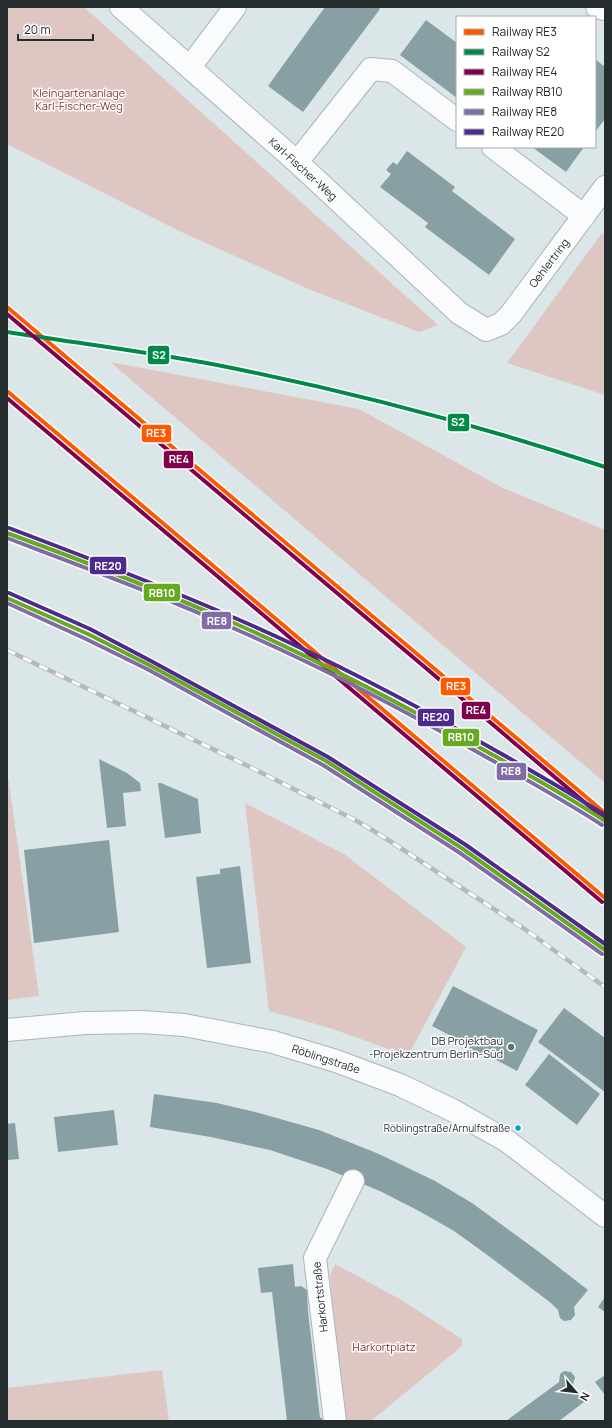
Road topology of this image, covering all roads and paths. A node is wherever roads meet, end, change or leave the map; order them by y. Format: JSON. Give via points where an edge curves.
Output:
{"nodes":[{"id":1,"x":121,"y":7,"type":"edge"},
{"id":2,"x":235,"y":7,"type":"edge"},
{"id":3,"x":597,"y":7,"type":"edge"},
{"id":4,"x":605,"y":10,"type":"edge"},
{"id":5,"x":190,"y":67,"type":"junction"},
{"id":6,"x":456,"y":119,"type":"edge"},
{"id":7,"x":493,"y":148,"type":"edge"},
{"id":8,"x":297,"y":162,"type":"junction"},
{"id":9,"x":605,"y":187,"type":"edge"},
{"id":10,"x":584,"y":216,"type":"junction"},
{"id":11,"x":486,"y":330,"type":"joint"},
{"id":12,"x":7,"y":1030,"type":"edge"},
{"id":13,"x":353,"y":1181,"type":"dead end"},
{"id":14,"x":605,"y":1216,"type":"edge"},
{"id":15,"x":335,"y":1421,"type":"edge"}],
"edges":[{"from":1,"to":5,"type":"street","name":"Karl-Fischer-Weg"},
{"from":2,"to":5,"type":"street"},
{"from":3,"to":4,"type":"street"},
{"from":5,"to":8,"type":"street","name":"Karl-Fischer-Weg"},
{"from":6,"to":8,"type":"street","via":[[392,71],[371,69]]},
{"from":7,"to":10,"type":"street"},
{"from":8,"to":11,"type":"street","name":"Karl-Fischer-Weg","via":[[459,312]]},
{"from":9,"to":10,"type":"street","name":"Oehlertring"},
{"from":10,"to":11,"type":"street","name":"Oehlertring","via":[[511,314],[501,324]]},
{"from":12,"to":14,"type":"street","name":"Röblingstraße","via":[[85,1023],[142,1022],[184,1025],[273,1042],[336,1061],[400,1085],[454,1111],[506,1141]]},
{"from":13,"to":15,"type":"street","name":"Harkortstraße","via":[[315,1258]]}]}
